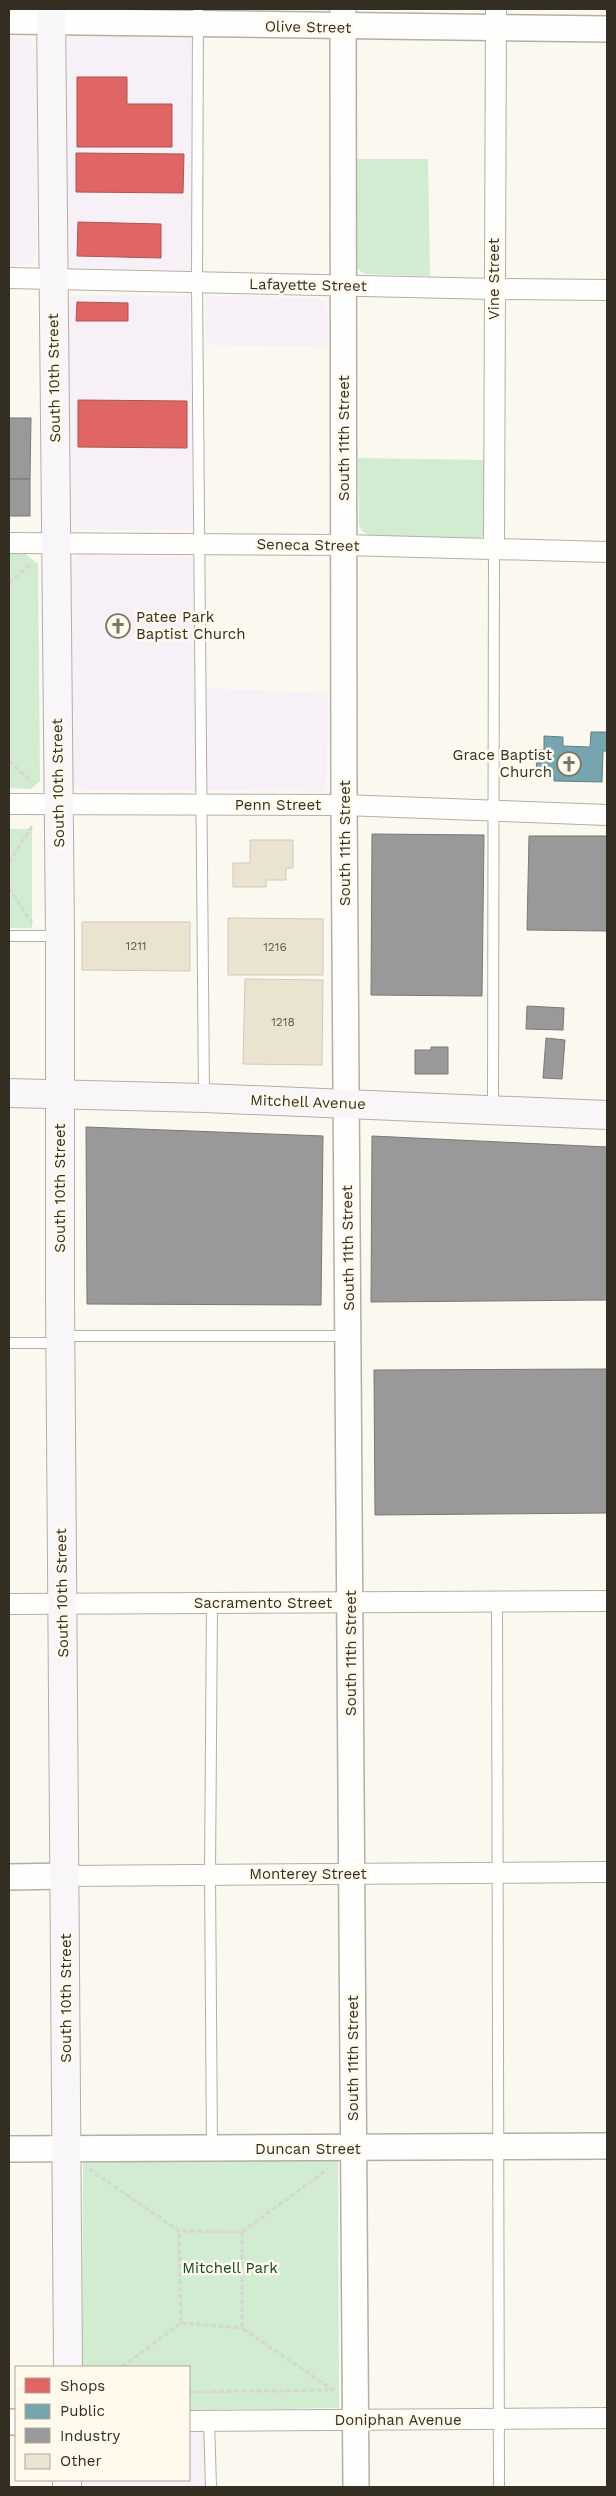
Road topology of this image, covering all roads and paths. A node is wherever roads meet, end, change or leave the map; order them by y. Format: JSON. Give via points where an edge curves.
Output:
{"nodes":[{"id":1,"x":52,"y":15,"type":"edge"},
{"id":2,"x":198,"y":17,"type":"edge"},
{"id":3,"x":343,"y":18,"type":"edge"},
{"id":4,"x":496,"y":18,"type":"edge"},
{"id":5,"x":9,"y":21,"type":"edge"},
{"id":6,"x":607,"y":29,"type":"edge"},
{"id":7,"x":9,"y":278,"type":"edge"},
{"id":8,"x":52,"y":278,"type":"junction"},
{"id":9,"x":197,"y":283,"type":"junction"},
{"id":10,"x":344,"y":286,"type":"junction"},
{"id":11,"x":494,"y":289,"type":"junction"},
{"id":12,"x":607,"y":290,"type":"edge"},
{"id":13,"x":9,"y":543,"type":"edge"},
{"id":14,"x":56,"y":543,"type":"junction"},
{"id":15,"x":200,"y":545,"type":"junction"},
{"id":16,"x":344,"y":545,"type":"junction"},
{"id":17,"x":494,"y":550,"type":"junction"},
{"id":18,"x":607,"y":552,"type":"edge"},
{"id":19,"x":32,"y":563,"type":"dead end"},
{"id":20,"x":9,"y":583,"type":"edge"},
{"id":21,"x":9,"y":761,"type":"edge"},
{"id":22,"x":32,"y":782,"type":"dead end"},
{"id":23,"x":9,"y":804,"type":"edge"},
{"id":24,"x":58,"y":804,"type":"junction"},
{"id":25,"x":201,"y":804,"type":"junction"},
{"id":26,"x":344,"y":805,"type":"junction"},
{"id":27,"x":492,"y":810,"type":"junction"},
{"id":28,"x":607,"y":815,"type":"edge"},
{"id":29,"x":32,"y":826,"type":"dead end"},
{"id":30,"x":9,"y":862,"type":"edge"},
{"id":31,"x":9,"y":888,"type":"edge"},
{"id":32,"x":33,"y":924,"type":"dead end"},
{"id":33,"x":9,"y":936,"type":"edge"},
{"id":34,"x":60,"y":936,"type":"junction"},
{"id":35,"x":9,"y":1093,"type":"edge"},
{"id":36,"x":60,"y":1094,"type":"junction"},
{"id":37,"x":204,"y":1098,"type":"junction"},
{"id":38,"x":347,"y":1104,"type":"junction"},
{"id":39,"x":493,"y":1111,"type":"junction"},
{"id":40,"x":607,"y":1115,"type":"edge"},
{"id":41,"x":349,"y":1336,"type":"junction"},
{"id":42,"x":60,"y":1339,"type":"junction"},
{"id":43,"x":9,"y":1343,"type":"edge"},
{"id":44,"x":607,"y":1601,"type":"edge"},
{"id":45,"x":350,"y":1602,"type":"junction"},
{"id":46,"x":497,"y":1602,"type":"junction"},
{"id":47,"x":212,"y":1603,"type":"junction"},
{"id":48,"x":9,"y":1604,"type":"edge"},
{"id":49,"x":62,"y":1604,"type":"junction"},
{"id":50,"x":607,"y":1872,"type":"edge"},
{"id":51,"x":352,"y":1873,"type":"junction"},
{"id":52,"x":497,"y":1873,"type":"junction"},
{"id":53,"x":210,"y":1874,"type":"junction"},
{"id":54,"x":66,"y":1876,"type":"junction"},
{"id":55,"x":9,"y":1877,"type":"edge"},
{"id":56,"x":498,"y":2146,"type":"junction"},
{"id":57,"x":607,"y":2146,"type":"edge"},
{"id":58,"x":9,"y":2149,"type":"edge"},
{"id":59,"x":67,"y":2149,"type":"junction"},
{"id":60,"x":212,"y":2149,"type":"junction"},
{"id":61,"x":353,"y":2149,"type":"junction"},
{"id":62,"x":86,"y":2168,"type":"dead end"},
{"id":63,"x":332,"y":2175,"type":"dead end"},
{"id":64,"x":178,"y":2231,"type":"junction"},
{"id":65,"x":242,"y":2232,"type":"junction"},
{"id":66,"x":181,"y":2323,"type":"junction"},
{"id":67,"x":242,"y":2328,"type":"junction"},
{"id":68,"x":68,"y":2366,"type":"edge"},
{"id":69,"x":123,"y":2366,"type":"edge"},
{"id":70,"x":333,"y":2381,"type":"dead end"},
{"id":71,"x":333,"y":2390,"type":"junction"},
{"id":72,"x":190,"y":2392,"type":"edge"},
{"id":73,"x":607,"y":2418,"type":"edge"},
{"id":74,"x":356,"y":2420,"type":"junction"},
{"id":75,"x":497,"y":2420,"type":"junction"},
{"id":76,"x":190,"y":2421,"type":"edge"},
{"id":77,"x":209,"y":2421,"type":"junction"},
{"id":78,"x":211,"y":2487,"type":"edge"},
{"id":79,"x":356,"y":2487,"type":"edge"},
{"id":80,"x":498,"y":2487,"type":"edge"}],
"edges":[{"from":1,"to":2,"type":"street","name":"Olive Street"},
{"from":1,"to":5,"type":"street","name":"Olive Street"},
{"from":1,"to":8,"type":"main road","name":"South 10th Street"},
{"from":2,"to":3,"type":"street","name":"Olive Street"},
{"from":2,"to":9,"type":"lane"},
{"from":3,"to":4,"type":"street","name":"Olive Street"},
{"from":3,"to":10,"type":"street","name":"South 11th Street"},
{"from":4,"to":6,"type":"street","name":"Olive Street"},
{"from":4,"to":11,"type":"street","name":"Vine Street"},
{"from":7,"to":8,"type":"street","name":"Lafayette Street"},
{"from":8,"to":9,"type":"street","name":"Lafayette Street"},
{"from":8,"to":14,"type":"main road","name":"South 10th Street"},
{"from":9,"to":10,"type":"street","name":"Lafayette Street"},
{"from":9,"to":15,"type":"lane"},
{"from":10,"to":11,"type":"street","name":"Lafayette Street"},
{"from":10,"to":16,"type":"street","name":"South 11th Street"},
{"from":11,"to":12,"type":"street","name":"Lafayette Street"},
{"from":11,"to":17,"type":"street","name":"Vine Street"},
{"from":13,"to":14,"type":"street","name":"Seneca Street"},
{"from":14,"to":15,"type":"street","name":"Seneca Street"},
{"from":14,"to":24,"type":"main road","name":"South 10th Street"},
{"from":15,"to":16,"type":"street","name":"Seneca Street"},
{"from":15,"to":25,"type":"lane"},
{"from":16,"to":17,"type":"street","name":"Seneca Street"},
{"from":16,"to":26,"type":"street","name":"South 11th Street"},
{"from":17,"to":18,"type":"street","name":"Seneca Street"},
{"from":17,"to":27,"type":"lane"},
{"from":19,"to":20,"type":"path"},
{"from":21,"to":22,"type":"path"},
{"from":23,"to":24,"type":"street","name":"Penn Street"},
{"from":24,"to":25,"type":"street","name":"Penn Street"},
{"from":24,"to":34,"type":"main road","name":"South 10th Street"},
{"from":25,"to":26,"type":"street","name":"Penn Street"},
{"from":25,"to":37,"type":"lane"},
{"from":26,"to":27,"type":"street","name":"Penn Street"},
{"from":26,"to":38,"type":"street","name":"South 11th Street"},
{"from":27,"to":28,"type":"street","name":"Penn Street"},
{"from":27,"to":39,"type":"lane"},
{"from":29,"to":30,"type":"path"},
{"from":31,"to":32,"type":"path"},
{"from":33,"to":34,"type":"lane"},
{"from":34,"to":36,"type":"main road","name":"South 10th Street"},
{"from":35,"to":36,"type":"main road","name":"Mitchell Avenue"},
{"from":36,"to":37,"type":"main road","name":"Mitchell Avenue"},
{"from":36,"to":42,"type":"main road","name":"South 10th Street"},
{"from":37,"to":38,"type":"main road","name":"Mitchell Avenue"},
{"from":38,"to":39,"type":"main road","name":"Mitchell Avenue"},
{"from":38,"to":41,"type":"street","name":"South 11th Street"},
{"from":39,"to":40,"type":"main road","name":"Mitchell Avenue"},
{"from":41,"to":42,"type":"lane"},
{"from":41,"to":45,"type":"street","name":"South 11th Street"},
{"from":42,"to":43,"type":"lane"},
{"from":42,"to":49,"type":"main road","name":"South 10th Street"},
{"from":44,"to":46,"type":"street","name":"Sacramento Street"},
{"from":45,"to":46,"type":"street","name":"Sacramento Street"},
{"from":45,"to":47,"type":"street","name":"Sacramento Street"},
{"from":45,"to":51,"type":"street","name":"South 11th Street"},
{"from":46,"to":52,"type":"lane"},
{"from":47,"to":49,"type":"street","name":"Sacramento Street"},
{"from":47,"to":53,"type":"lane"},
{"from":48,"to":49,"type":"street","name":"Sacramento Street"},
{"from":49,"to":54,"type":"main road","name":"South 10th Street"},
{"from":50,"to":52,"type":"street","name":"Monterey Street"},
{"from":51,"to":52,"type":"street","name":"Monterey Street"},
{"from":51,"to":53,"type":"street","name":"Monterey Street"},
{"from":51,"to":61,"type":"street","name":"South 11th Street"},
{"from":52,"to":56,"type":"lane"},
{"from":53,"to":54,"type":"street","name":"Monterey Street"},
{"from":53,"to":60,"type":"lane"},
{"from":54,"to":55,"type":"street","name":"Monterey Street"},
{"from":54,"to":59,"type":"main road","name":"South 10th Street"},
{"from":56,"to":57,"type":"street","name":"Duncan Street"},
{"from":56,"to":61,"type":"street","name":"Duncan Street"},
{"from":56,"to":75,"type":"lane"},
{"from":58,"to":59,"type":"street","name":"Duncan Street"},
{"from":59,"to":60,"type":"street","name":"Duncan Street"},
{"from":59,"to":68,"type":"main road","name":"South 10th Street"},
{"from":60,"to":61,"type":"street","name":"Duncan Street"},
{"from":61,"to":74,"type":"street","name":"South 11th Street"},
{"from":62,"to":64,"type":"path"},
{"from":63,"to":65,"type":"path","via":[[332,2166]]},
{"from":64,"to":65,"type":"path"},
{"from":64,"to":66,"type":"path"},
{"from":65,"to":67,"type":"path"},
{"from":66,"to":67,"type":"path"},
{"from":66,"to":69,"type":"path"},
{"from":67,"to":71,"type":"path"},
{"from":70,"to":71,"type":"path"},
{"from":71,"to":72,"type":"path"},
{"from":73,"to":75,"type":"street","name":"Doniphan Avenue"},
{"from":74,"to":75,"type":"street","name":"Doniphan Avenue"},
{"from":74,"to":77,"type":"street","name":"Doniphan Avenue"},
{"from":74,"to":79,"type":"street","name":"South 11th Street"},
{"from":75,"to":80,"type":"lane"},
{"from":76,"to":77,"type":"street","name":"Doniphan Avenue"},
{"from":77,"to":78,"type":"lane"}]}
